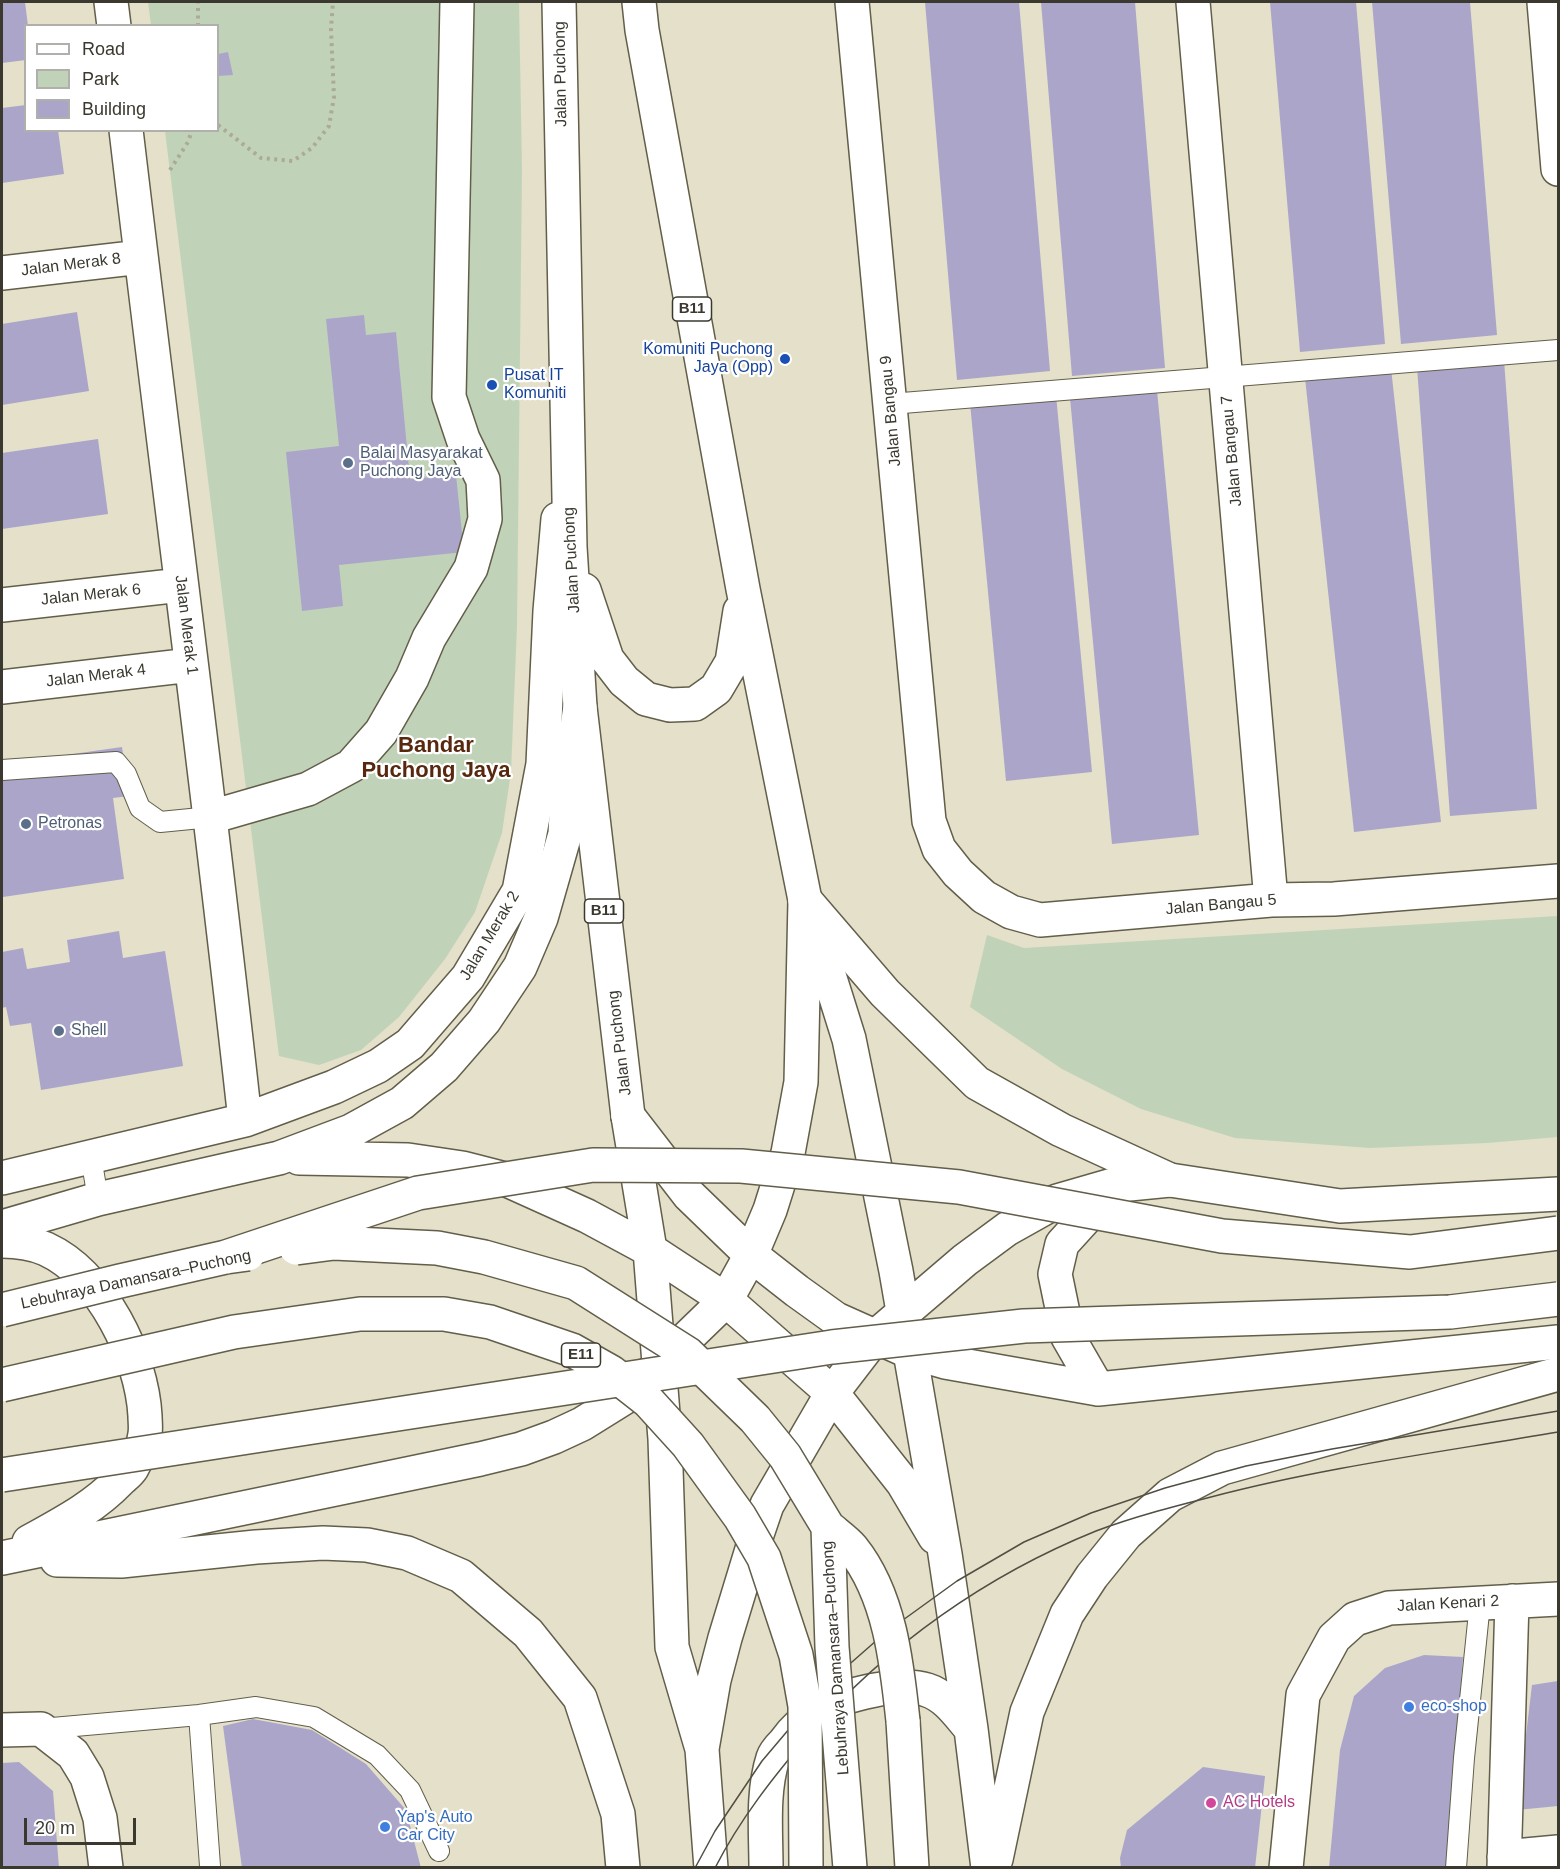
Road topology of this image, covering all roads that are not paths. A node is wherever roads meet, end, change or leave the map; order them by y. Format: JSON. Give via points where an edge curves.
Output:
{"nodes":[{"id":1,"x":111,"y":2,"type":"edge"},
{"id":2,"x":457,"y":2,"type":"edge"},
{"id":3,"x":559,"y":2,"type":"edge"},
{"id":4,"x":639,"y":2,"type":"edge"},
{"id":5,"x":852,"y":2,"type":"edge"},
{"id":6,"x":1193,"y":2,"type":"edge"},
{"id":7,"x":1544,"y":2,"type":"edge"},
{"id":8,"x":114,"y":24,"type":"edge"},
{"id":9,"x":1554,"y":56,"type":"edge"},
{"id":10,"x":126,"y":132,"type":"edge"},
{"id":11,"x":1558,"y":169,"type":"edge"},
{"id":12,"x":141,"y":257,"type":"junction"},
{"id":13,"x":2,"y":273,"type":"edge"},
{"id":14,"x":1558,"y":350,"type":"edge"},
{"id":15,"x":1225,"y":377,"type":"junction"},
{"id":16,"x":890,"y":404,"type":"junction"},
{"id":17,"x":568,"y":416,"type":"junction"},
{"id":18,"x":570,"y":547,"type":"junction"},
{"id":19,"x":181,"y":585,"type":"junction"},
{"id":20,"x":743,"y":589,"type":"junction"},
{"id":21,"x":2,"y":606,"type":"edge"},
{"id":22,"x":190,"y":665,"type":"junction"},
{"id":23,"x":2,"y":687,"type":"edge"},
{"id":24,"x":580,"y":707,"type":"junction"},
{"id":25,"x":2,"y":770,"type":"edge"},
{"id":26,"x":211,"y":817,"type":"junction"},
{"id":27,"x":929,"y":821,"type":"joint"},
{"id":28,"x":1558,"y":881,"type":"edge"},
{"id":29,"x":806,"y":900,"type":"junction"},
{"id":30,"x":1271,"y":900,"type":"junction"},
{"id":31,"x":628,"y":1116,"type":"junction"},
{"id":32,"x":245,"y":1120,"type":"junction"},
{"id":33,"x":91,"y":1157,"type":"junction"},
{"id":34,"x":279,"y":1158,"type":"junction"},
{"id":35,"x":2,"y":1178,"type":"edge"},
{"id":36,"x":1170,"y":1180,"type":"junction"},
{"id":37,"x":1558,"y":1194,"type":"edge"},
{"id":38,"x":98,"y":1199,"type":"junction"},
{"id":39,"x":2,"y":1227,"type":"edge"},
{"id":40,"x":1558,"y":1233,"type":"edge"},
{"id":41,"x":2,"y":1241,"type":"edge"},
{"id":42,"x":650,"y":1250,"type":"junction"},
{"id":43,"x":751,"y":1255,"type":"junction"},
{"id":44,"x":226,"y":1257,"type":"junction"},
{"id":45,"x":1558,"y":1299,"type":"edge"},
{"id":46,"x":726,"y":1300,"type":"junction"},
{"id":47,"x":2,"y":1310,"type":"edge"},
{"id":48,"x":904,"y":1313,"type":"junction"},
{"id":49,"x":875,"y":1337,"type":"junction"},
{"id":50,"x":1558,"y":1342,"type":"edge"},
{"id":51,"x":910,"y":1352,"type":"junction"},
{"id":52,"x":659,"y":1364,"type":"junction"},
{"id":53,"x":1558,"y":1374,"type":"edge"},
{"id":54,"x":2,"y":1385,"type":"edge"},
{"id":55,"x":1098,"y":1389,"type":"junction"},
{"id":56,"x":832,"y":1393,"type":"junction"},
{"id":57,"x":2,"y":1475,"type":"edge"},
{"id":58,"x":828,"y":1527,"type":"junction"},
{"id":59,"x":945,"y":1554,"type":"junction"},
{"id":60,"x":2,"y":1558,"type":"edge"},
{"id":61,"x":1558,"y":1599,"type":"edge"},
{"id":62,"x":1496,"y":1602,"type":"junction"},
{"id":63,"x":199,"y":1714,"type":"junction"},
{"id":64,"x":40,"y":1729,"type":"junction"},
{"id":65,"x":971,"y":1729,"type":"junction"},
{"id":66,"x":2,"y":1730,"type":"edge"},
{"id":67,"x":702,"y":1749,"type":"junction"},
{"id":68,"x":439,"y":1851,"type":"dead end"},
{"id":69,"x":1558,"y":1852,"type":"edge"},
{"id":70,"x":1504,"y":1862,"type":"edge"},
{"id":71,"x":210,"y":1866,"type":"edge"},
{"id":72,"x":106,"y":1868,"type":"edge"},
{"id":73,"x":623,"y":1868,"type":"edge"},
{"id":74,"x":711,"y":1868,"type":"edge"},
{"id":75,"x":766,"y":1868,"type":"edge"},
{"id":76,"x":806,"y":1868,"type":"edge"},
{"id":77,"x":850,"y":1868,"type":"edge"},
{"id":78,"x":912,"y":1868,"type":"edge"},
{"id":79,"x":988,"y":1868,"type":"edge"},
{"id":80,"x":994,"y":1868,"type":"edge"},
{"id":81,"x":1286,"y":1868,"type":"edge"},
{"id":82,"x":1456,"y":1868,"type":"edge"}],
"edges":[{"from":1,"to":8,"type":"main road"},
{"from":2,"to":26,"type":"main road","via":[[449,397],[483,480],[485,519],[471,568],[429,638],[412,678],[381,732],[351,766],[308,789]]},
{"from":3,"to":17,"type":"main road","name":"Jalan Puchong","number":"B11"},
{"from":4,"to":20,"type":"main road","number":"B11"},
{"from":5,"to":16,"type":"main road","name":"Jalan Bangau 9"},
{"from":6,"to":15,"type":"main road","name":"Jalan Bangau 7"},
{"from":7,"to":9,"type":"main road"},
{"from":9,"to":11,"type":"main road"},
{"from":10,"to":12,"type":"main road","name":"Jalan Merak 1"},
{"from":12,"to":13,"type":"main road","name":"Jalan Merak 8"},
{"from":12,"to":19,"type":"main road","name":"Jalan Merak 1"},
{"from":14,"to":15,"type":"lane"},
{"from":15,"to":16,"type":"lane"},
{"from":15,"to":30,"type":"main road","name":"Jalan Bangau 7"},
{"from":16,"to":27,"type":"main road","name":"Jalan Bangau 9"},
{"from":17,"to":18,"type":"main road","name":"Jalan Puchong","number":"B11"},
{"from":17,"to":32,"type":"main road","name":"Jalan Merak 2","via":[[550,611],[543,764],[519,891],[468,977],[410,1044],[378,1066],[334,1087]]},
{"from":18,"to":20,"type":"main road","via":[[607,659],[624,681],[646,699],[670,705],[695,704],[716,689],[732,662]]},
{"from":18,"to":24,"type":"main road","name":"Jalan Puchong","number":"B11"},
{"from":19,"to":21,"type":"main road","name":"Jalan Merak 6"},
{"from":19,"to":22,"type":"main road","name":"Jalan Merak 1"},
{"from":20,"to":29,"type":"main road","number":"B11"},
{"from":22,"to":23,"type":"main road","name":"Jalan Merak 4"},
{"from":22,"to":26,"type":"main road","name":"Jalan Merak 1"},
{"from":24,"to":31,"type":"main road","name":"Jalan Puchong","number":"B11"},
{"from":24,"to":34,"type":"main road","via":[[565,834],[541,918],[520,967],[484,1021],[444,1066],[402,1103],[351,1131]]},
{"from":25,"to":26,"type":"lane","via":[[116,762],[126,774],[140,808],[160,822]]},
{"from":26,"to":32,"type":"main road","name":"Jalan Merak 1"},
{"from":27,"to":30,"type":"main road","name":"Jalan Bangau 5","via":[[939,849],[984,897],[1011,912],[1040,920]]},
{"from":28,"to":30,"type":"main road","name":"Jalan Bangau 5","via":[[1334,899]]},
{"from":29,"to":36,"type":"main road","via":[[885,993],[977,1083],[1061,1130]]},
{"from":29,"to":43,"type":"main road","via":[[801,1082],[788,1153]]},
{"from":29,"to":48,"type":"main road","via":[[849,1039]]},
{"from":31,"to":42,"type":"main road","name":"Jalan Puchong"},
{"from":31,"to":43,"type":"main road","via":[[690,1195]]},
{"from":32,"to":33,"type":"main road","name":"Jalan Merak 2"},
{"from":33,"to":35,"type":"main road","name":"Jalan Merak 2"},
{"from":33,"to":38,"type":"lane"},
{"from":34,"to":38,"type":"main road"},
{"from":34,"to":42,"type":"main road","via":[[408,1160],[462,1168],[504,1179],[587,1216]]},
{"from":36,"to":37,"type":"main road","via":[[1340,1206]]},
{"from":36,"to":48,"type":"main road","via":[[1109,1186],[1057,1201],[965,1260]]},
{"from":36,"to":55,"type":"main road","via":[[1092,1211],[1062,1244],[1055,1274],[1068,1336]]},
{"from":38,"to":39,"type":"main road"},
{"from":40,"to":44,"type":"main road","bridge":true,"via":[[1410,1252],[1222,1236],[959,1187],[741,1166],[593,1165],[418,1193]]},
{"from":41,"to":60,"type":"main road","via":[[20,1241],[47,1250],[88,1281],[108,1308],[138,1371],[146,1434],[131,1470],[104,1496]]},
{"from":42,"to":46,"type":"main road"},
{"from":42,"to":52,"type":"main road","name":"Jalan Puchong"},
{"from":43,"to":46,"type":"main road"},
{"from":43,"to":49,"type":"main road","via":[[836,1319]]},
{"from":44,"to":47,"type":"main road","name":"Lebuhraya Damansara–Puchong","bridge":true},
{"from":44,"to":58,"type":"main road","name":"Lebuhraya Damansara–Puchong","bridge":true,"via":[[334,1243],[436,1248],[576,1283],[688,1354],[755,1419],[784,1455]]},
{"from":45,"to":57,"type":"main road","bridge":true,"via":[[1450,1312],[1024,1326],[832,1347]]},
{"from":46,"to":52,"type":"main road"},
{"from":46,"to":56,"type":"main road"},
{"from":48,"to":49,"type":"main road"},
{"from":48,"to":51,"type":"main road"},
{"from":49,"to":51,"type":"main road"},
{"from":49,"to":56,"type":"main road"},
{"from":50,"to":55,"type":"main road"},
{"from":51,"to":55,"type":"main road","via":[[945,1362]]},
{"from":51,"to":59,"type":"main road"},
{"from":52,"to":60,"type":"main road","via":[[627,1396],[582,1424],[521,1449]]},
{"from":52,"to":67,"type":"main road","name":"Jalan Puchong","via":[[672,1647]]},
{"from":53,"to":80,"type":"main road","via":[[1222,1468],[1170,1495],[1126,1534],[1067,1614],[1027,1712]]},
{"from":54,"to":76,"type":"main road","number":"E11","bridge":true,"via":[[234,1332],[360,1314],[444,1314],[490,1322],[572,1350],[611,1372],[648,1401],[688,1445],[740,1516],[764,1558],[796,1655],[805,1706]]},
{"from":56,"to":59,"type":"main road","via":[[903,1483]]},
{"from":56,"to":67,"type":"main road","via":[[767,1505],[725,1638]]},
{"from":58,"to":77,"type":"main road","name":"Lebuhraya Damansara–Puchong","bridge":true,"via":[[832,1647]]},
{"from":58,"to":78,"type":"main road","bridge":true,"via":[[851,1547],[866,1568],[878,1592],[888,1630],[903,1721]]},
{"from":59,"to":65,"type":"main road"},
{"from":60,"to":73,"type":"main road","via":[[121,1561],[323,1543],[368,1545],[407,1553],[461,1576],[528,1633],[580,1698],[618,1814]]},
{"from":61,"to":62,"type":"main road","name":"Jalan Kenari 2"},
{"from":62,"to":70,"type":"main road"},
{"from":62,"to":81,"type":"main road","name":"Jalan Kenari 2","via":[[1389,1608],[1355,1619],[1334,1638],[1303,1695]]},
{"from":62,"to":82,"type":"lane","via":[[1464,1758]]},
{"from":63,"to":64,"type":"lane"},
{"from":63,"to":68,"type":"lane","via":[[256,1707],[314,1717],[377,1755],[410,1790]]},
{"from":63,"to":71,"type":"lane"},
{"from":64,"to":66,"type":"main road"},
{"from":64,"to":72,"type":"main road","via":[[73,1754],[87,1777],[100,1818]]},
{"from":65,"to":75,"type":"main road","via":[[949,1704],[929,1690],[910,1686],[883,1688],[822,1708],[793,1730],[774,1756],[767,1789]]},
{"from":65,"to":79,"type":"main road"},
{"from":67,"to":74,"type":"main road"},
{"from":69,"to":70,"type":"main road"}]}
